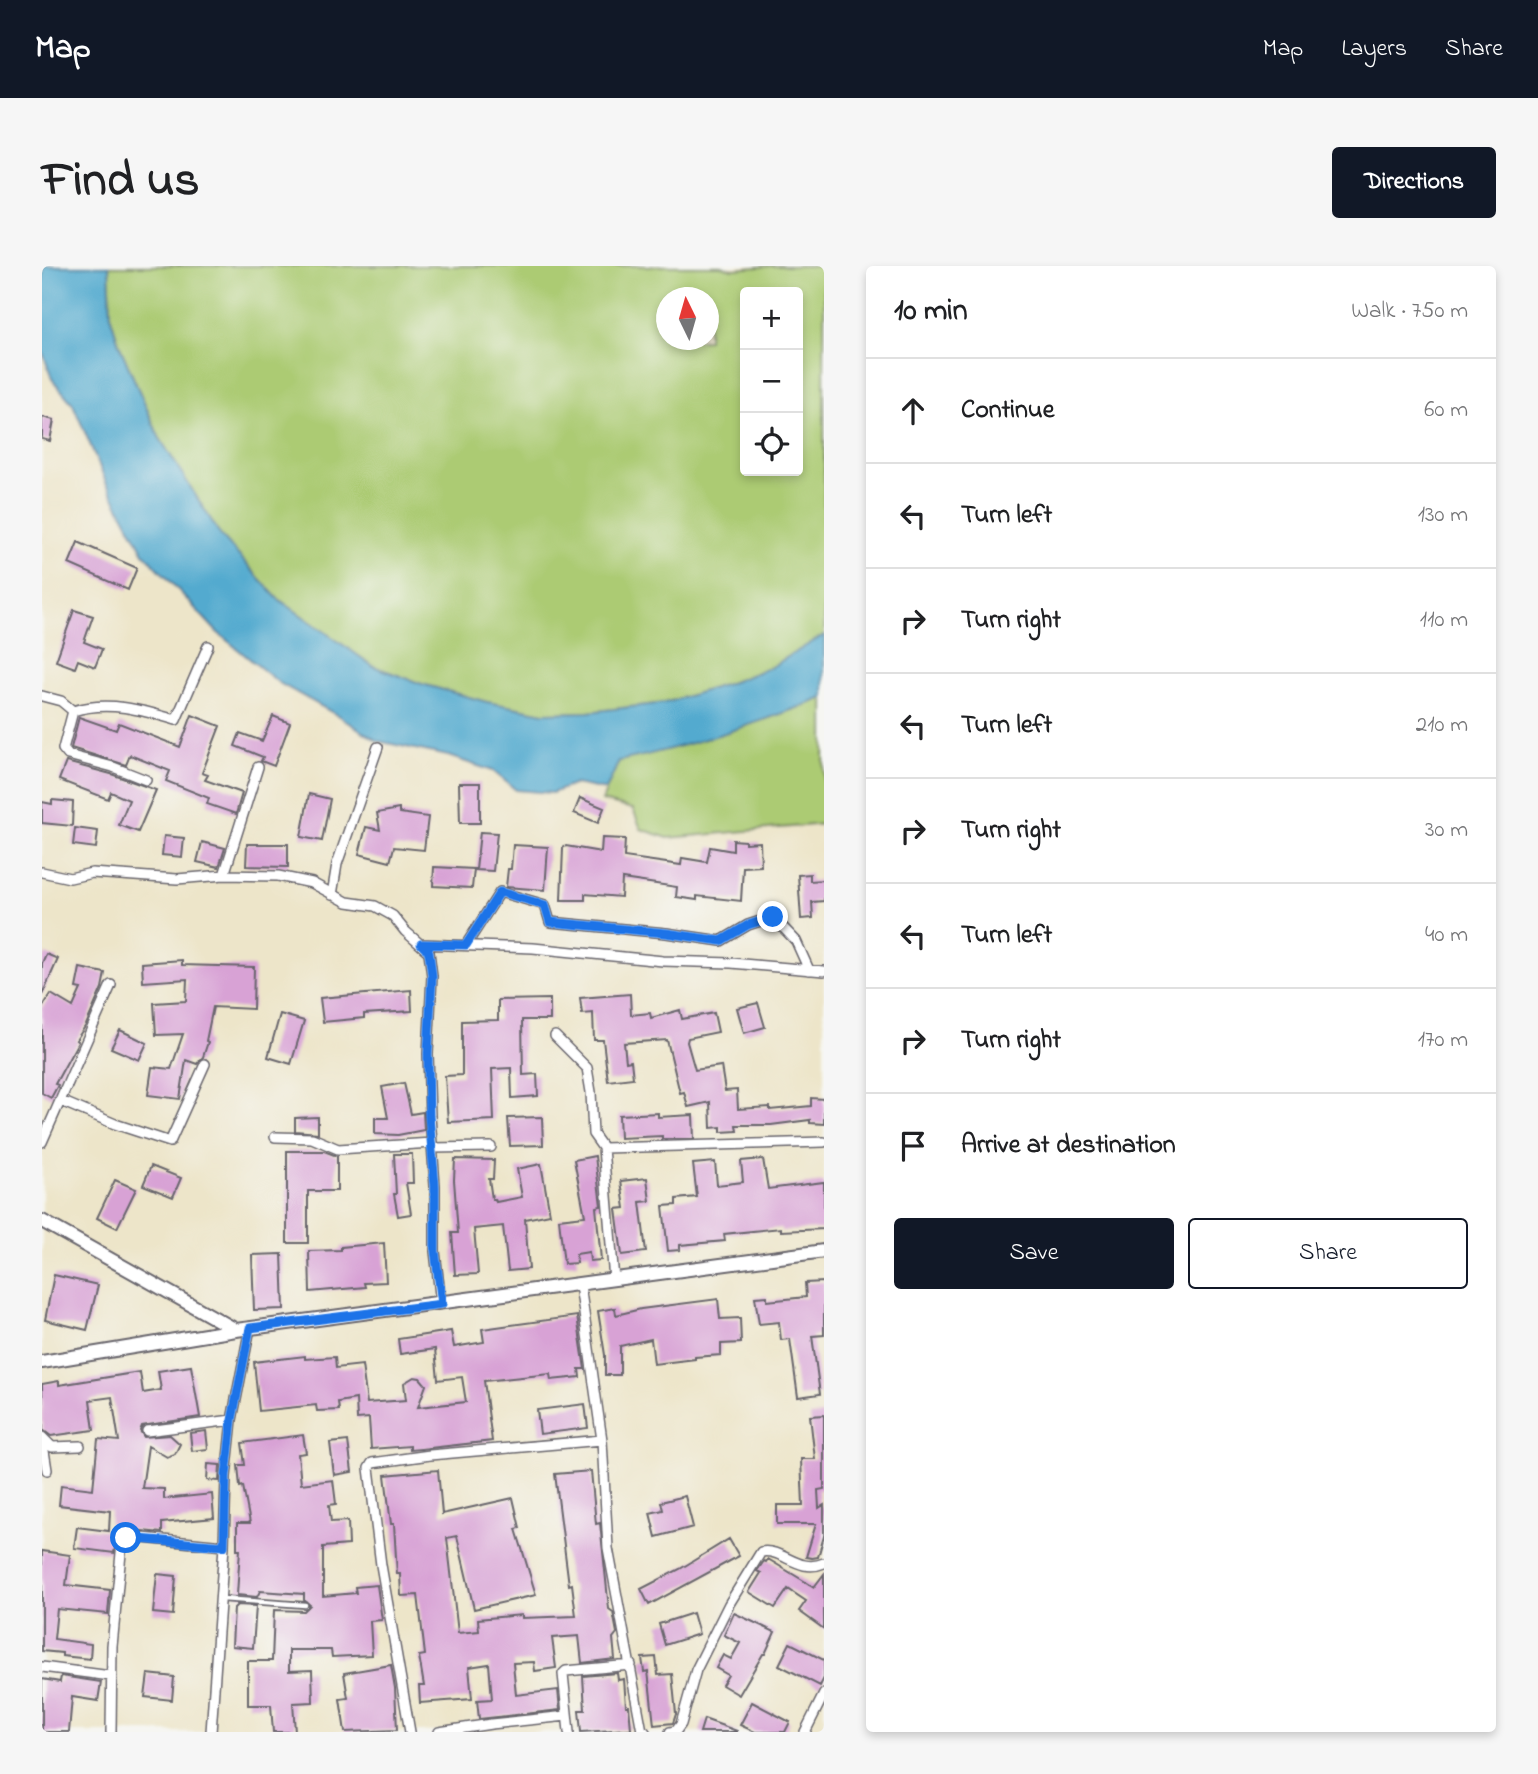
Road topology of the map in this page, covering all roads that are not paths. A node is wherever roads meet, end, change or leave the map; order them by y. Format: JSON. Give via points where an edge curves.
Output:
{"nodes":[{"id":1,"x":208,"y":646,"type":"dead end"},
{"id":2,"x":42,"y":696,"type":"edge"},
{"id":3,"x":73,"y":711,"type":"junction"},
{"id":4,"x":378,"y":747,"type":"dead end"},
{"id":5,"x":258,"y":767,"type":"dead end"},
{"id":6,"x":146,"y":780,"type":"dead end"},
{"id":7,"x":42,"y":872,"type":"edge"},
{"id":8,"x":224,"y":875,"type":"junction"},
{"id":9,"x":332,"y":895,"type":"junction"},
{"id":10,"x":421,"y":944,"type":"junction"},
{"id":11,"x":466,"y":945,"type":"junction"},
{"id":12,"x":809,"y":970,"type":"junction"},
{"id":13,"x":824,"y":971,"type":"edge"},
{"id":14,"x":111,"y":985,"type":"dead end"},
{"id":15,"x":555,"y":1036,"type":"dead end"},
{"id":16,"x":205,"y":1063,"type":"dead end"},
{"id":17,"x":61,"y":1101,"type":"junction"},
{"id":18,"x":275,"y":1138,"type":"dead end"},
{"id":19,"x":42,"y":1142,"type":"edge"},
{"id":20,"x":824,"y":1142,"type":"edge"},
{"id":21,"x":432,"y":1145,"type":"junction"},
{"id":22,"x":491,"y":1147,"type":"dead end"},
{"id":23,"x":603,"y":1148,"type":"junction"},
{"id":24,"x":42,"y":1221,"type":"edge"},
{"id":25,"x":824,"y":1251,"type":"edge"},
{"id":26,"x":614,"y":1280,"type":"junction"},
{"id":27,"x":580,"y":1285,"type":"junction"},
{"id":28,"x":442,"y":1304,"type":"junction"},
{"id":29,"x":250,"y":1328,"type":"junction"},
{"id":30,"x":236,"y":1330,"type":"junction"},
{"id":31,"x":42,"y":1362,"type":"edge"},
{"id":32,"x":232,"y":1420,"type":"junction"},
{"id":33,"x":146,"y":1431,"type":"dead end"},
{"id":34,"x":42,"y":1438,"type":"edge"},
{"id":35,"x":602,"y":1440,"type":"junction"},
{"id":36,"x":80,"y":1446,"type":"dead end"},
{"id":37,"x":47,"y":1469,"type":"dead end"},
{"id":38,"x":224,"y":1546,"type":"junction"},
{"id":39,"x":824,"y":1563,"type":"edge"},
{"id":40,"x":808,"y":1566,"type":"junction"},
{"id":41,"x":824,"y":1574,"type":"edge"},
{"id":42,"x":221,"y":1599,"type":"junction"},
{"id":43,"x":304,"y":1605,"type":"dead end"},
{"id":44,"x":631,"y":1665,"type":"junction"},
{"id":45,"x":42,"y":1667,"type":"edge"},
{"id":46,"x":111,"y":1676,"type":"junction"},
{"id":47,"x":824,"y":1694,"type":"edge"},
{"id":48,"x":567,"y":1716,"type":"junction"},
{"id":49,"x":111,"y":1732,"type":"edge"},
{"id":50,"x":211,"y":1732,"type":"edge"},
{"id":51,"x":410,"y":1732,"type":"edge"},
{"id":52,"x":439,"y":1732,"type":"edge"},
{"id":53,"x":569,"y":1732,"type":"edge"},
{"id":54,"x":645,"y":1732,"type":"edge"},
{"id":55,"x":670,"y":1732,"type":"edge"},
{"id":56,"x":805,"y":1732,"type":"edge"}],
"edges":[{"from":1,"to":3,"type":"street","via":[[176,720],[132,707]]},
{"from":2,"to":3,"type":"street","via":[[61,701]]},
{"from":3,"to":6,"type":"street","via":[[62,749],[68,755]]},
{"from":4,"to":9,"type":"street","via":[[337,864]]},
{"from":5,"to":8,"type":"street"},
{"from":7,"to":8,"type":"street","via":[[70,878],[92,873],[177,879]]},
{"from":8,"to":9,"type":"street","via":[[278,876],[312,883]]},
{"from":9,"to":10,"type":"street","via":[[375,906],[393,916]]},
{"from":10,"to":11,"type":"street"},
{"from":10,"to":21,"type":"street","via":[[429,952],[432,976],[428,1054]]},
{"from":11,"to":12,"type":"street"},
{"from":11,"to":12,"type":"street","via":[[500,892],[545,905],[550,922],[721,941],[773,917],[796,942]]},
{"from":12,"to":13,"type":"street"},
{"from":14,"to":17,"type":"street"},
{"from":15,"to":23,"type":"street","via":[[587,1068],[593,1134]]},
{"from":16,"to":17,"type":"street","via":[[170,1142]]},
{"from":17,"to":19,"type":"street"},
{"from":18,"to":21,"type":"street","via":[[312,1138],[338,1149]]},
{"from":20,"to":23,"type":"street"},
{"from":21,"to":22,"type":"street"},
{"from":21,"to":28,"type":"street","via":[[435,1251]]},
{"from":23,"to":26,"type":"street"},
{"from":24,"to":30,"type":"street"},
{"from":25,"to":26,"type":"street"},
{"from":26,"to":27,"type":"street"},
{"from":27,"to":28,"type":"street"},
{"from":27,"to":35,"type":"street"},
{"from":28,"to":29,"type":"street"},
{"from":29,"to":30,"type":"street"},
{"from":29,"to":32,"type":"street"},
{"from":30,"to":31,"type":"street"},
{"from":32,"to":33,"type":"street"},
{"from":32,"to":38,"type":"street"},
{"from":34,"to":36,"type":"street","via":[[52,1447]]},
{"from":34,"to":37,"type":"street"},
{"from":35,"to":44,"type":"street","via":[[608,1548]]},
{"from":35,"to":51,"type":"street","via":[[372,1463],[382,1565]]},
{"from":38,"to":42,"type":"street"},
{"from":38,"to":46,"type":"street","via":[[126,1538]]},
{"from":39,"to":40,"type":"street"},
{"from":40,"to":41,"type":"street"},
{"from":40,"to":55,"type":"street","via":[[761,1552],[696,1670],[681,1724]]},
{"from":42,"to":43,"type":"lane"},
{"from":42,"to":50,"type":"street"},
{"from":44,"to":48,"type":"street","via":[[566,1671]]},
{"from":44,"to":54,"type":"street"},
{"from":45,"to":46,"type":"street"},
{"from":46,"to":49,"type":"street"},
{"from":47,"to":56,"type":"street"},
{"from":48,"to":52,"type":"street"},
{"from":48,"to":53,"type":"street"}]}
